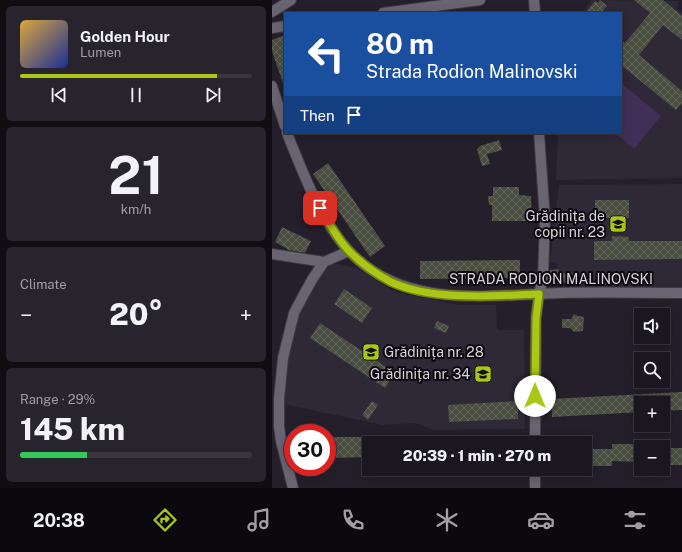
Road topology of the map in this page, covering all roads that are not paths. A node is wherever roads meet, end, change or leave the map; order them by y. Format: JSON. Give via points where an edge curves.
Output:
{"nodes":[{"id":1,"x":291,"y":0,"type":"edge"},
{"id":2,"x":480,"y":0,"type":"edge"},
{"id":3,"x":534,"y":0,"type":"edge"},
{"id":4,"x":272,"y":12,"type":"edge"},
{"id":5,"x":390,"y":12,"type":"edge"},
{"id":6,"x":536,"y":12,"type":"edge"},
{"id":7,"x":284,"y":26,"type":"edge"},
{"id":8,"x":272,"y":28,"type":"edge"},
{"id":9,"x":272,"y":86,"type":"edge"},
{"id":10,"x":284,"y":123,"type":"edge"},
{"id":11,"x":287,"y":134,"type":"edge"},
{"id":12,"x":539,"y":134,"type":"edge"},
{"id":13,"x":349,"y":251,"type":"junction"},
{"id":14,"x":272,"y":254,"type":"edge"},
{"id":15,"x":324,"y":262,"type":"junction"},
{"id":16,"x":682,"y":293,"type":"edge"},
{"id":17,"x":539,"y":294,"type":"junction"},
{"id":18,"x":535,"y":436,"type":"edge"},
{"id":19,"x":535,"y":476,"type":"edge"},
{"id":20,"x":293,"y":488,"type":"edge"},
{"id":21,"x":534,"y":488,"type":"edge"}],
"edges":[{"from":1,"to":4,"type":"street"},
{"from":2,"to":5,"type":"street"},
{"from":3,"to":6,"type":"street"},
{"from":7,"to":8,"type":"street"},
{"from":9,"to":10,"type":"street"},
{"from":11,"to":13,"type":"street","name":"STRADA RODION MALINOVSKI","via":[[320,208]]},
{"from":12,"to":17,"type":"street","via":[[545,219],[543,277]]},
{"from":13,"to":15,"type":"street"},
{"from":13,"to":17,"type":"street","name":"STRADA RODION MALINOVSKI","via":[[391,282],[412,289],[481,297]]},
{"from":14,"to":15,"type":"street"},
{"from":15,"to":20,"type":"street","via":[[294,313],[283,358],[279,426]]},
{"from":16,"to":17,"type":"street","name":"STRADA RODION MALINOVSKI"},
{"from":17,"to":18,"type":"street","via":[[536,318]]},
{"from":19,"to":21,"type":"street"}]}
